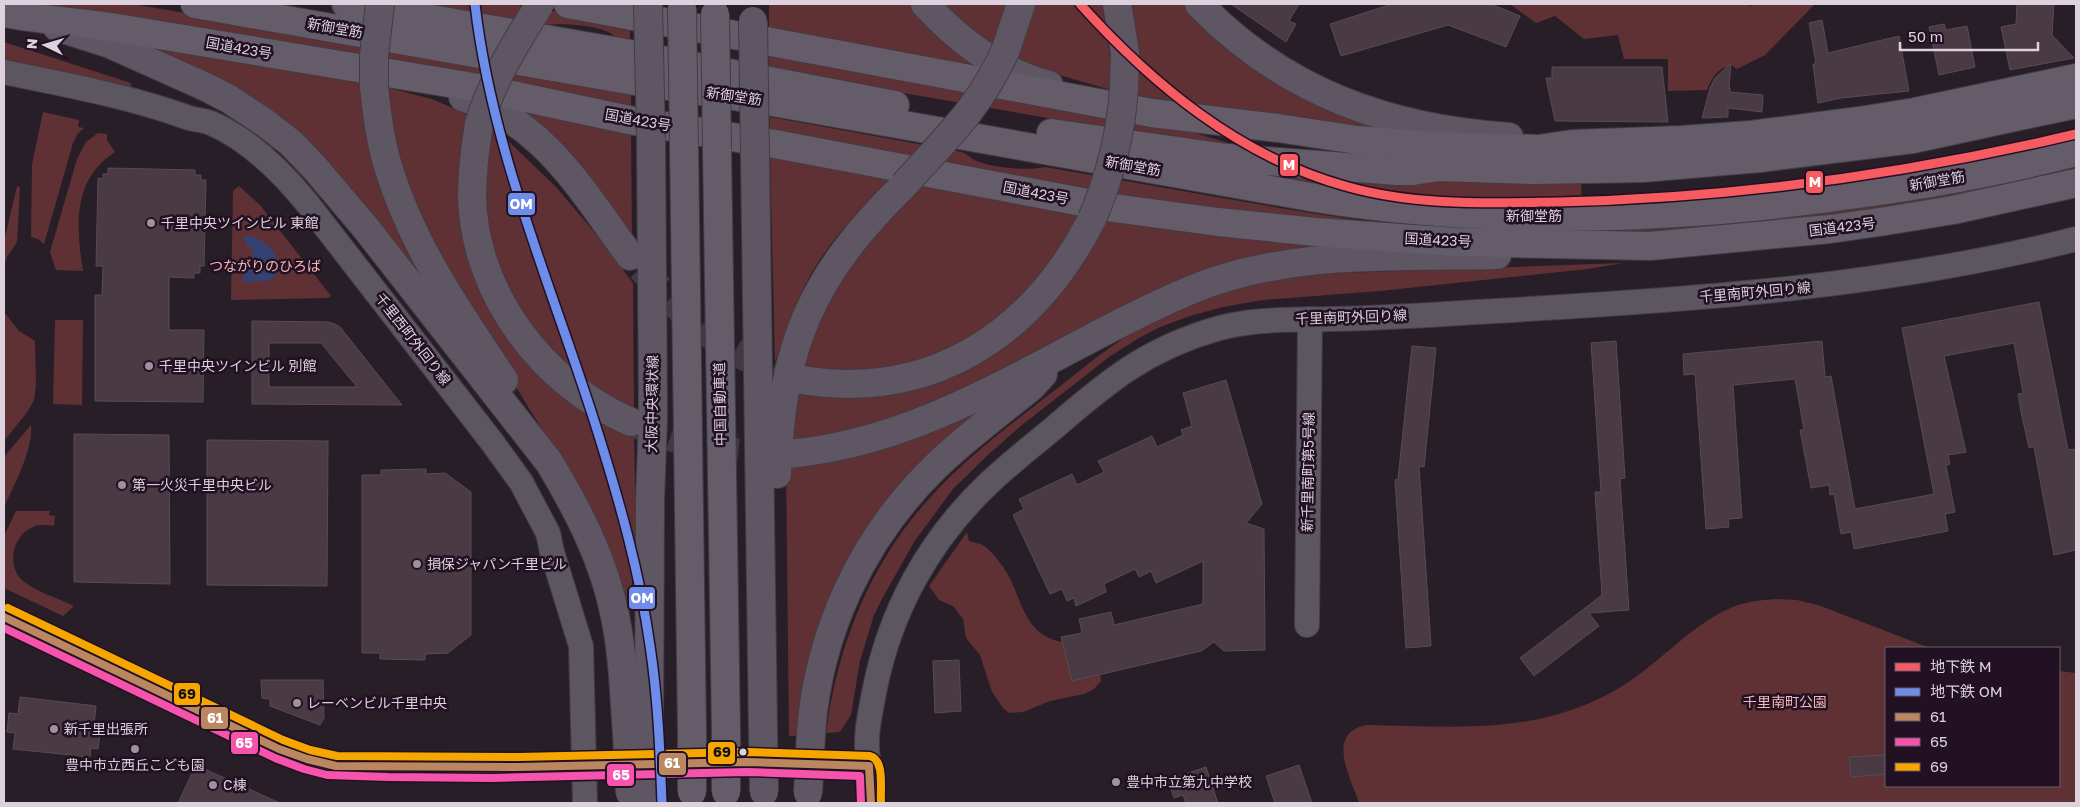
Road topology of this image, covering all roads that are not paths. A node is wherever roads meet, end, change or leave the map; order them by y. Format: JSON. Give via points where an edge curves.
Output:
{"nodes":[{"id":1,"x":195,"y":4,"type":"edge"},
{"id":2,"x":346,"y":4,"type":"edge"},
{"id":3,"x":380,"y":4,"type":"edge"},
{"id":4,"x":540,"y":4,"type":"edge"},
{"id":5,"x":568,"y":4,"type":"edge"},
{"id":6,"x":648,"y":4,"type":"edge"},
{"id":7,"x":925,"y":4,"type":"edge"},
{"id":8,"x":1021,"y":4,"type":"edge"},
{"id":9,"x":1117,"y":4,"type":"edge"},
{"id":10,"x":682,"y":6,"type":"edge"},
{"id":11,"x":1202,"y":6,"type":"edge"},
{"id":12,"x":715,"y":9,"type":"edge"},
{"id":13,"x":753,"y":13,"type":"edge"},
{"id":14,"x":16,"y":15,"type":"edge"},
{"id":15,"x":350,"y":67,"type":"junction"},
{"id":16,"x":4,"y":72,"type":"edge"},
{"id":17,"x":2076,"y":78,"type":"edge"},
{"id":18,"x":1136,"y":103,"type":"junction"},
{"id":19,"x":2076,"y":104,"type":"edge"},
{"id":20,"x":1572,"y":144,"type":"junction"},
{"id":21,"x":2076,"y":152,"type":"edge"},
{"id":22,"x":1438,"y":167,"type":"junction"},
{"id":23,"x":2076,"y":183,"type":"edge"},
{"id":24,"x":2076,"y":239,"type":"edge"},
{"id":25,"x":1650,"y":246,"type":"junction"},
{"id":26,"x":630,"y":256,"type":"tunnel mouth"},
{"id":27,"x":1310,"y":319,"type":"junction"},
{"id":28,"x":1088,"y":340,"type":"junction"},
{"id":29,"x":796,"y":379,"type":"tunnel mouth"},
{"id":30,"x":631,"y":422,"type":"tunnel mouth"},
{"id":31,"x":787,"y":454,"type":"tunnel mouth"},
{"id":32,"x":549,"y":462,"type":"junction"},
{"id":33,"x":4,"y":618,"type":"edge"},
{"id":34,"x":761,"y":624,"type":"junction"},
{"id":35,"x":1307,"y":625,"type":"dead end"},
{"id":36,"x":638,"y":733,"type":"junction"},
{"id":37,"x":584,"y":765,"type":"junction"},
{"id":38,"x":869,"y":766,"type":"junction"},
{"id":39,"x":764,"y":797,"type":"edge"},
{"id":40,"x":640,"y":798,"type":"edge"},
{"id":41,"x":692,"y":798,"type":"edge"},
{"id":42,"x":726,"y":798,"type":"edge"},
{"id":43,"x":808,"y":798,"type":"edge"},
{"id":44,"x":585,"y":803,"type":"edge"},
{"id":45,"x":871,"y":803,"type":"edge"}],
"edges":[{"from":1,"to":21,"type":"highway","name":"新御堂筋","via":[[1298,195],[1433,213],[1651,215],[1772,205],[1922,184]]},
{"from":2,"to":22,"type":"highway","name":"新御堂筋","via":[[1007,126],[1132,146],[1309,165],[1413,171]]},
{"from":3,"to":32,"type":"main road","bridge":true,"via":[[374,87],[388,167],[433,268],[514,394]]},
{"from":4,"to":30,"type":"main road","bridge":true,"via":[[500,69],[479,124],[472,184],[476,226],[486,265],[510,318],[532,350],[583,396]]},
{"from":5,"to":18,"type":"highway"},
{"from":6,"to":36,"type":"main road","name":"大阪中央環状線","bridge":true,"via":[[653,417]]},
{"from":7,"to":18,"type":"main road","via":[[967,44],[1008,71],[1033,81]]},
{"from":8,"to":34,"type":"main road","bridge":true,"via":[[1006,49],[973,108],[859,234],[827,275],[813,300],[786,379],[780,422],[777,506]]},
{"from":9,"to":18,"type":"main road"},
{"from":10,"to":41,"type":"highway","bridge":true},
{"from":11,"to":20,"type":"main road","via":[[1264,60],[1310,87],[1355,107],[1434,128]]},
{"from":12,"to":42,"type":"highway","name":"中国自動車道","bridge":true},
{"from":13,"to":34,"type":"main road","bridge":true},
{"from":14,"to":15,"type":"highway","name":"国道423号","via":[[99,25]]},
{"from":14,"to":32,"type":"main road","via":[[110,44],[190,80],[229,99],[291,143],[365,227]]},
{"from":15,"to":25,"type":"highway","name":"国道423号","via":[[1132,210],[1285,229],[1454,242]]},
{"from":15,"to":26,"type":"main road","via":[[391,82],[478,102],[512,118],[562,165]]},
{"from":16,"to":37,"type":"street","name":"千里西町外回り線","via":[[100,92],[208,122],[260,155],[298,192],[492,442],[521,482],[545,526],[581,646]]},
{"from":17,"to":20,"type":"highway","via":[[1960,104],[1807,128],[1681,140]]},
{"from":18,"to":20,"type":"highway","via":[[1378,142],[1538,149]]},
{"from":18,"to":22,"type":"highway","via":[[1294,146]]},
{"from":18,"to":29,"type":"main road","bridge":true,"via":[[1120,130],[1092,219],[1063,267],[1008,326],[965,356],[938,369],[886,382],[845,385]]},
{"from":19,"to":22,"type":"highway","name":"新御堂筋","via":[[1913,139],[1760,158],[1643,168],[1533,170]]},
{"from":23,"to":25,"type":"highway","name":"国道423号","via":[[1953,210],[1858,225]]},
{"from":24,"to":27,"type":"street","name":"千里南町外回り線","via":[[1935,269],[1787,290],[1503,310]]},
{"from":25,"to":28,"type":"main road","via":[[1523,254],[1313,260],[1265,267],[1191,290]]},
{"from":27,"to":35,"type":"street","name":"新千里南町第5号線"},
{"from":27,"to":38,"type":"street","name":"千里南町外回り線","via":[[1230,325],[1149,355],[1092,395],[978,493],[930,554],[891,626],[879,664],[866,737]]},
{"from":28,"to":31,"type":"main road","via":[[978,396],[904,428],[851,444]]},
{"from":28,"to":43,"type":"main road","bridge":true,"via":[[1049,368],[1032,387],[948,455],[914,489],[881,531],[852,581],[830,636],[816,690]]},
{"from":32,"to":36,"type":"main road","via":[[574,502],[591,538],[609,591]]},
{"from":33,"to":37,"type":"street","via":[[309,761],[336,766],[499,768]]},
{"from":34,"to":39,"type":"main road","bridge":true},
{"from":36,"to":40,"type":"main road","name":"大阪中央環状線","bridge":true},
{"from":37,"to":38,"type":"street","via":[[830,763]]},
{"from":37,"to":44,"type":"street","name":"千里西町外回り線"},
{"from":38,"to":45,"type":"street","name":"千里南町外回り線"}]}
